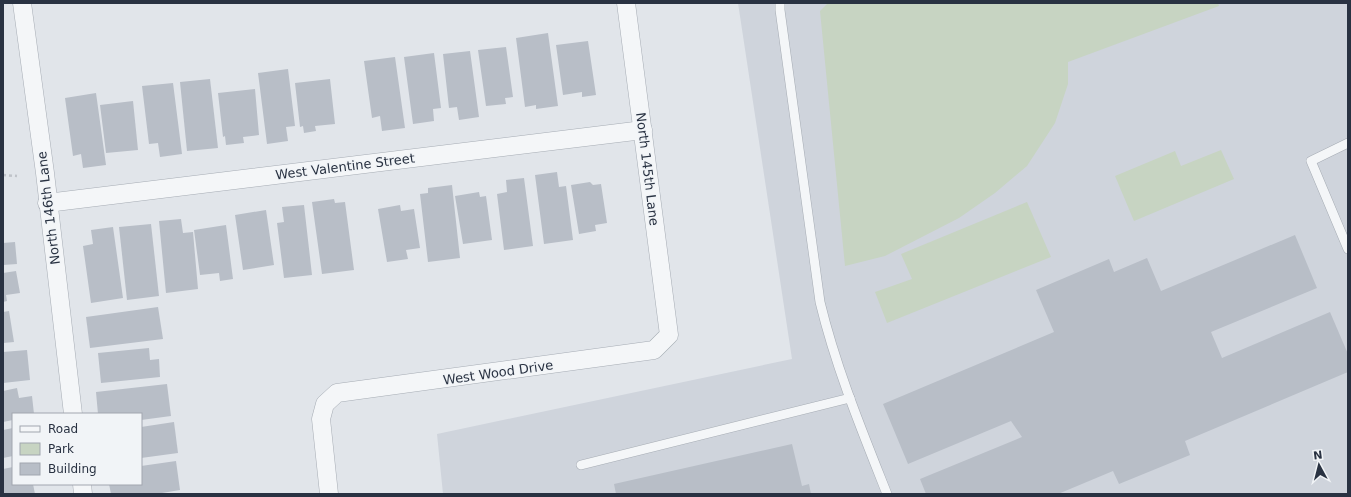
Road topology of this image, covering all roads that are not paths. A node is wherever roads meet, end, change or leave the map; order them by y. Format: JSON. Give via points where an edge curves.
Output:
{"nodes":[{"id":1,"x":22,"y":3,"type":"edge"},
{"id":2,"x":626,"y":3,"type":"edge"},
{"id":3,"x":780,"y":3,"type":"edge"},
{"id":4,"x":643,"y":130,"type":"junction"},
{"id":5,"x":1348,"y":143,"type":"edge"},
{"id":6,"x":47,"y":203,"type":"junction"},
{"id":7,"x":1348,"y":249,"type":"edge"},
{"id":8,"x":669,"y":335,"type":"joint"},
{"id":9,"x":850,"y":398,"type":"junction"},
{"id":10,"x":73,"y":413,"type":"edge"},
{"id":11,"x":581,"y":465,"type":"dead end"},
{"id":12,"x":329,"y":494,"type":"edge"},
{"id":13,"x":887,"y":494,"type":"edge"}],
"edges":[{"from":1,"to":6,"type":"street","name":"North 146th Lane"},
{"from":2,"to":4,"type":"street","name":"North 145th Lane"},
{"from":3,"to":9,"type":"lane","via":[[816,276],[828,336]]},
{"from":4,"to":6,"type":"street","name":"West Valentine Street"},
{"from":4,"to":8,"type":"street","name":"North 145th Lane"},
{"from":5,"to":7,"type":"lane","via":[[1311,161]]},
{"from":6,"to":10,"type":"street","name":"North 146th Lane"},
{"from":8,"to":12,"type":"street","name":"West Wood Drive","via":[[654,350],[337,393],[325,404],[322,419]]},
{"from":9,"to":11,"type":"lane"},
{"from":9,"to":13,"type":"lane"}]}
